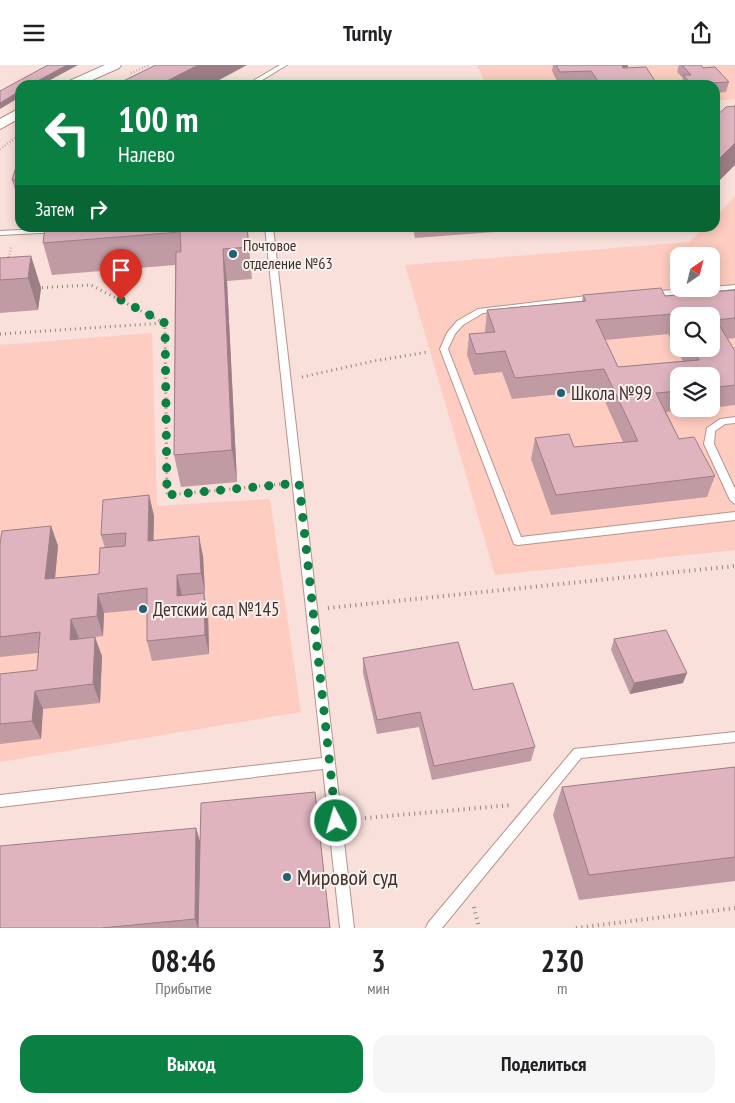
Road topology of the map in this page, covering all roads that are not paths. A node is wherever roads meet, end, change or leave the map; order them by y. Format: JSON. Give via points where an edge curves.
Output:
{"nodes":[{"id":1,"x":115,"y":65,"type":"edge"},
{"id":2,"x":284,"y":65,"type":"edge"},
{"id":3,"x":82,"y":80,"type":"edge"},
{"id":4,"x":258,"y":80,"type":"edge"},
{"id":5,"x":15,"y":115,"type":"edge"},
{"id":6,"x":0,"y":125,"type":"edge"},
{"id":7,"x":32,"y":232,"type":"edge"},
{"id":8,"x":270,"y":232,"type":"edge"},
{"id":9,"x":0,"y":233,"type":"edge"},
{"id":10,"x":735,"y":287,"type":"edge"},
{"id":11,"x":720,"y":288,"type":"edge"},
{"id":12,"x":670,"y":292,"type":"edge"},
{"id":13,"x":645,"y":294,"type":"edge"},
{"id":14,"x":607,"y":297,"type":"edge"},
{"id":15,"x":735,"y":420,"type":"edge"},
{"id":16,"x":735,"y":499,"type":"edge"},
{"id":17,"x":735,"y":516,"type":"edge"},
{"id":18,"x":735,"y":737,"type":"edge"},
{"id":19,"x":330,"y":763,"type":"junction"},
{"id":20,"x":0,"y":801,"type":"edge"},
{"id":21,"x":348,"y":928,"type":"edge"},
{"id":22,"x":433,"y":928,"type":"edge"}],
"edges":[{"from":1,"to":3,"type":"street"},
{"from":2,"to":4,"type":"lane"},
{"from":5,"to":6,"type":"street"},
{"from":7,"to":9,"type":"lane"},
{"from":8,"to":19,"type":"lane"},
{"from":10,"to":11,"type":"lane"},
{"from":12,"to":13,"type":"lane"},
{"from":14,"to":17,"type":"lane","via":[[481,311],[460,323],[444,349],[518,541]]},
{"from":15,"to":16,"type":"lane","via":[[724,421],[710,430],[709,444]]},
{"from":18,"to":22,"type":"lane","via":[[578,753]]},
{"from":19,"to":20,"type":"lane"},
{"from":19,"to":21,"type":"lane"}]}
